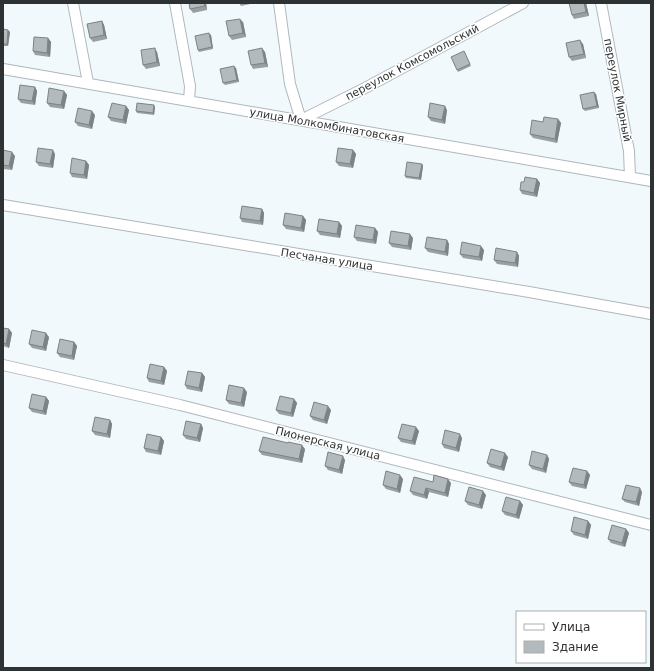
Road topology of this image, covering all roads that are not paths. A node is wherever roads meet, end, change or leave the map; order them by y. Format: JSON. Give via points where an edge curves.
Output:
{"nodes":[{"id":1,"x":73,"y":3,"type":"edge"},
{"id":2,"x":175,"y":3,"type":"edge"},
{"id":3,"x":279,"y":3,"type":"edge"},
{"id":4,"x":523,"y":3,"type":"edge"},
{"id":5,"x":602,"y":3,"type":"edge"},
{"id":6,"x":3,"y":68,"type":"edge"},
{"id":7,"x":88,"y":83,"type":"junction"},
{"id":8,"x":189,"y":101,"type":"junction"},
{"id":9,"x":301,"y":120,"type":"junction"},
{"id":10,"x":630,"y":177,"type":"junction"},
{"id":11,"x":651,"y":181,"type":"edge"},
{"id":12,"x":3,"y":205,"type":"edge"},
{"id":13,"x":651,"y":314,"type":"edge"},
{"id":14,"x":3,"y":365,"type":"edge"},
{"id":15,"x":651,"y":525,"type":"edge"}],
"edges":[{"from":1,"to":7,"type":"street"},
{"from":2,"to":8,"type":"street","via":[[190,86]]},
{"from":3,"to":9,"type":"street","via":[[290,84]]},
{"from":4,"to":9,"type":"street","name":"переулок Комсомольский"},
{"from":5,"to":10,"type":"street","name":"переулок Мирный","via":[[629,151]]},
{"from":6,"to":7,"type":"street","name":"улица Молкомбинатовская"},
{"from":7,"to":8,"type":"street","name":"улица Молкомбинатовская"},
{"from":8,"to":9,"type":"street","name":"улица Молкомбинатовская"},
{"from":9,"to":10,"type":"street","name":"улица Молкомбинатовская"},
{"from":10,"to":11,"type":"street","name":"улица Молкомбинатовская"},
{"from":12,"to":13,"type":"street","name":"Песчаная улица"},
{"from":14,"to":15,"type":"street","name":"Пионерская улица","via":[[180,405]]}]}
